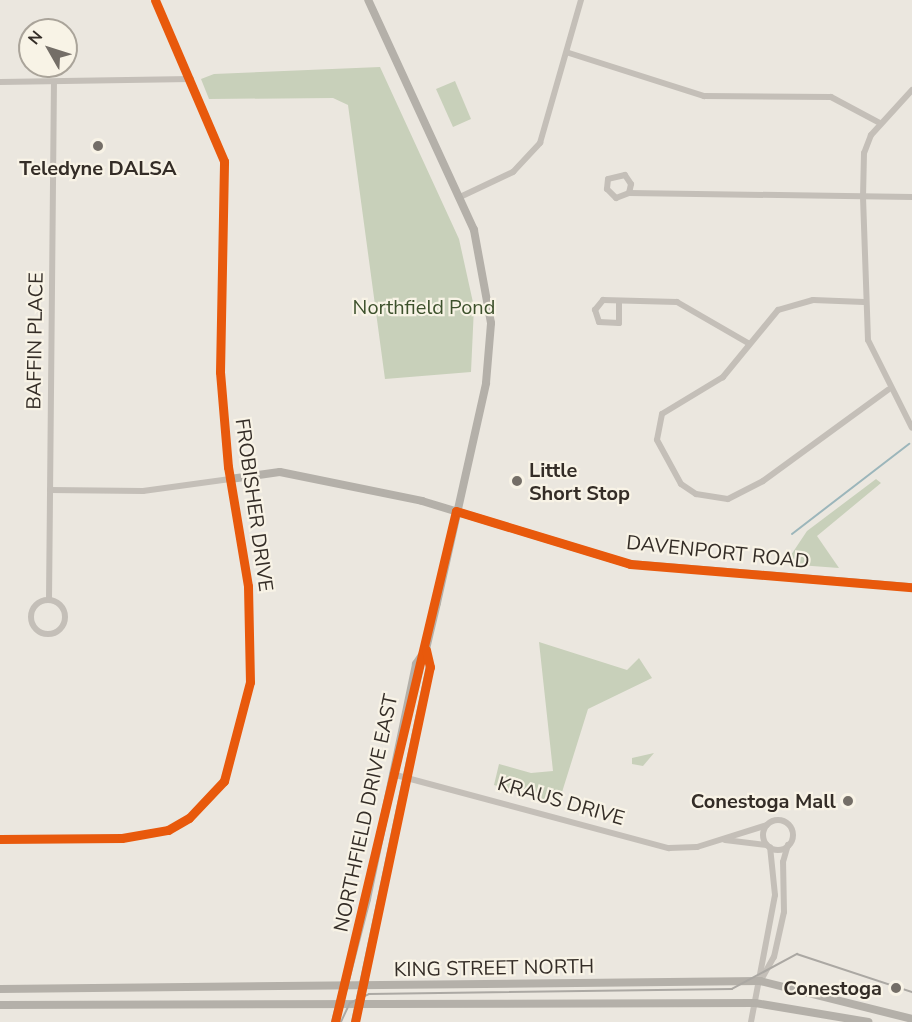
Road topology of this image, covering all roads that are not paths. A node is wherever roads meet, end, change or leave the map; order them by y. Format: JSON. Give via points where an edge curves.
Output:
{"nodes":[{"id":1,"x":155,"y":0,"type":"edge"},
{"id":2,"x":368,"y":0,"type":"edge"},
{"id":3,"x":580,"y":0,"type":"edge"},
{"id":4,"x":569,"y":53,"type":"junction"},
{"id":5,"x":190,"y":79,"type":"junction"},
{"id":6,"x":0,"y":82,"type":"edge"},
{"id":7,"x":54,"y":82,"type":"junction"},
{"id":8,"x":912,"y":90,"type":"edge"},
{"id":9,"x":880,"y":123,"type":"junction"},
{"id":10,"x":629,"y":193,"type":"junction"},
{"id":11,"x":460,"y":197,"type":"junction"},
{"id":12,"x":863,"y":197,"type":"junction"},
{"id":13,"x":912,"y":197,"type":"edge"},
{"id":14,"x":864,"y":302,"type":"junction"},
{"id":15,"x":619,"y":303,"type":"junction"},
{"id":16,"x":748,"y":344,"type":"junction"},
{"id":17,"x":888,"y":390,"type":"junction"},
{"id":18,"x":912,"y":428,"type":"edge"},
{"id":19,"x":230,"y":479,"type":"junction"},
{"id":20,"x":50,"y":490,"type":"junction"},
{"id":21,"x":456,"y":511,"type":"junction"},
{"id":22,"x":912,"y":587,"type":"edge"},
{"id":23,"x":49,"y":600,"type":"junction"},
{"id":24,"x":426,"y":649,"type":"junction"},
{"id":25,"x":392,"y":774,"type":"junction"},
{"id":26,"x":405,"y":777,"type":"junction"},
{"id":27,"x":766,"y":825,"type":"junction"},
{"id":28,"x":0,"y":839,"type":"edge"},
{"id":29,"x":721,"y":841,"type":"junction"},
{"id":30,"x":788,"y":845,"type":"junction"},
{"id":31,"x":769,"y":846,"type":"junction"},
{"id":32,"x":760,"y":981,"type":"junction"},
{"id":33,"x":345,"y":986,"type":"junction"},
{"id":34,"x":362,"y":986,"type":"junction"},
{"id":35,"x":0,"y":989,"type":"edge"},
{"id":36,"x":340,"y":1002,"type":"junction"},
{"id":37,"x":755,"y":1003,"type":"junction"},
{"id":38,"x":358,"y":1004,"type":"junction"},
{"id":39,"x":0,"y":1005,"type":"edge"},
{"id":40,"x":912,"y":1019,"type":"edge"},
{"id":41,"x":335,"y":1022,"type":"edge"},
{"id":42,"x":355,"y":1022,"type":"edge"},
{"id":43,"x":751,"y":1022,"type":"edge"},
{"id":44,"x":868,"y":1022,"type":"edge"}],
"edges":[{"from":1,"to":5,"type":"street","name":"FROBISHER DRIVE"},
{"from":2,"to":11,"type":"main road","name":"NORTHFIELD DRIVE EAST"},
{"from":3,"to":4,"type":"street"},
{"from":4,"to":9,"type":"street","via":[[704,96],[831,97]]},
{"from":4,"to":11,"type":"street","via":[[551,120],[532,154],[513,172]]},
{"from":5,"to":7,"type":"street"},
{"from":5,"to":19,"type":"street","name":"FROBISHER DRIVE","via":[[224,161],[220,372]]},
{"from":6,"to":7,"type":"street"},
{"from":7,"to":20,"type":"street","name":"BAFFIN PLACE"},
{"from":8,"to":9,"type":"street"},
{"from":9,"to":12,"type":"street","via":[[864,153]]},
{"from":10,"to":10,"type":"street","via":[[632,184],[626,175],[608,180],[612,196]]},
{"from":10,"to":12,"type":"street"},
{"from":11,"to":21,"type":"main road","name":"NORTHFIELD DRIVE EAST","via":[[483,259],[491,323],[486,383]]},
{"from":12,"to":13,"type":"street"},
{"from":12,"to":14,"type":"street"},
{"from":14,"to":16,"type":"street","via":[[794,303],[763,322]]},
{"from":14,"to":17,"type":"street","via":[[868,340]]},
{"from":15,"to":15,"type":"street","via":[[601,301],[595,310],[598,322],[618,323]]},
{"from":15,"to":16,"type":"street","via":[[677,302]]},
{"from":16,"to":17,"type":"street","via":[[723,377],[656,421],[657,440],[681,484],[705,497],[741,495]]},
{"from":17,"to":18,"type":"street"},
{"from":19,"to":20,"type":"street","name":"DAVENPORT ROAD","via":[[142,491]]},
{"from":19,"to":21,"type":"main road","name":"DAVENPORT ROAD","via":[[289,473]]},
{"from":19,"to":28,"type":"street","name":"FROBISHER DRIVE","via":[[248,586],[253,654],[224,781],[189,818],[168,830],[122,838]]},
{"from":20,"to":23,"type":"street","name":"BAFFIN PLACE"},
{"from":21,"to":22,"type":"main road","name":"DAVENPORT ROAD","via":[[630,564]]},
{"from":21,"to":24,"type":"main road","name":"NORTHFIELD DRIVE EAST"},
{"from":23,"to":23,"type":"street","via":[[38,603],[31,614],[33,627],[46,634],[57,631],[65,617],[60,606]]},
{"from":24,"to":25,"type":"main road","name":"NORTHFIELD DRIVE EAST","via":[[416,664]]},
{"from":24,"to":26,"type":"main road","name":"NORTHFIELD DRIVE EAST","via":[[430,667]]},
{"from":25,"to":26,"type":"street","name":"KRAUS DRIVE"},
{"from":25,"to":33,"type":"main road","name":"NORTHFIELD DRIVE EAST"},
{"from":26,"to":29,"type":"street","name":"KRAUS DRIVE","via":[[656,846],[692,848]]},
{"from":26,"to":34,"type":"main road","name":"NORTHFIELD DRIVE EAST"},
{"from":27,"to":29,"type":"street","name":"KRAUS DRIVE"},
{"from":27,"to":30,"type":"street","via":[[778,820],[788,823],[792,834]]},
{"from":27,"to":31,"type":"street"},
{"from":29,"to":31,"type":"street","name":"KRAUS DRIVE","via":[[753,839]]},
{"from":30,"to":31,"type":"street"},
{"from":30,"to":32,"type":"street","via":[[784,912],[774,957]]},
{"from":31,"to":32,"type":"street","via":[[776,883]]},
{"from":32,"to":34,"type":"main road","name":"KING STREET NORTH"},
{"from":32,"to":37,"type":"street"},
{"from":32,"to":40,"type":"main road","name":"KING STREET NORTH"},
{"from":33,"to":34,"type":"main road","name":"KING STREET NORTH"},
{"from":33,"to":35,"type":"main road","name":"KING STREET NORTH"},
{"from":33,"to":36,"type":"main road","name":"NORTHFIELD DRIVE EAST"},
{"from":34,"to":38,"type":"main road","name":"NORTHFIELD DRIVE EAST"},
{"from":36,"to":38,"type":"main road","name":"KING STREET NORTH"},
{"from":36,"to":39,"type":"main road","name":"KING STREET NORTH"},
{"from":36,"to":41,"type":"main road","name":"NORTHFIELD DRIVE EAST"},
{"from":37,"to":38,"type":"main road","name":"KING STREET NORTH"},
{"from":37,"to":43,"type":"street"},
{"from":37,"to":44,"type":"main road","name":"KING STREET NORTH"},
{"from":38,"to":42,"type":"main road","name":"NORTHFIELD DRIVE EAST"}]}
